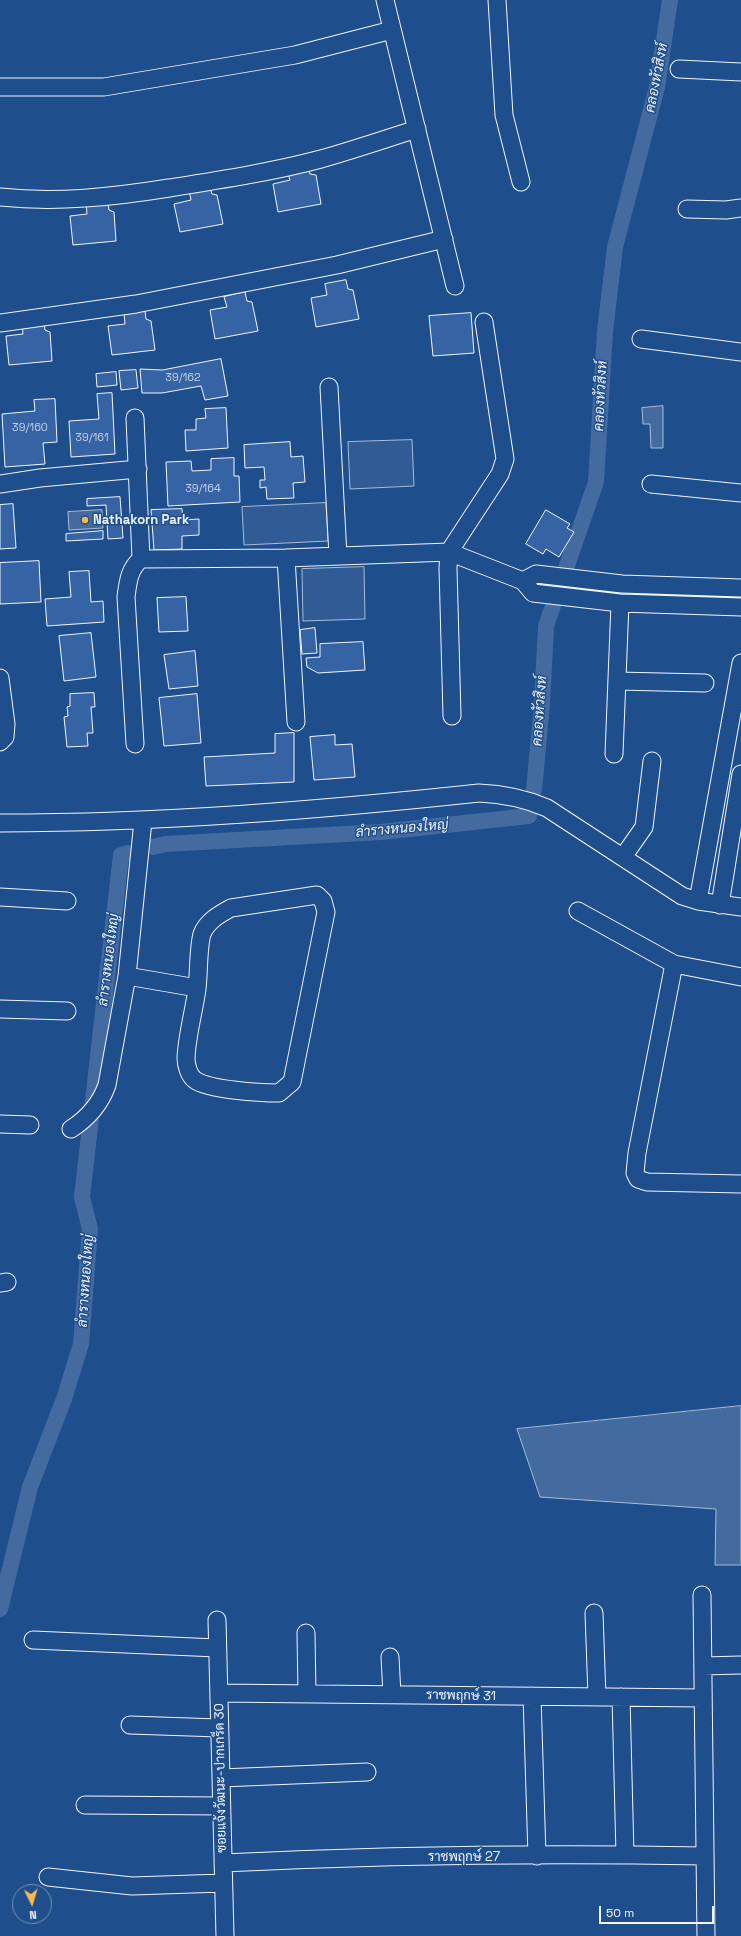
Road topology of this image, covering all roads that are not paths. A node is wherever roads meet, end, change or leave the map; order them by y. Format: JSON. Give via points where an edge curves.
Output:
{"nodes":[{"id":1,"x":385,"y":0,"type":"edge"},
{"id":2,"x":497,"y":0,"type":"edge"},
{"id":3,"x":392,"y":30,"type":"junction"},
{"id":4,"x":679,"y":69,"type":"dead end"},
{"id":5,"x":741,"y":72,"type":"edge"},
{"id":6,"x":0,"y":87,"type":"edge"},
{"id":7,"x":417,"y":129,"type":"junction"},
{"id":8,"x":521,"y":182,"type":"dead end"},
{"id":9,"x":0,"y":198,"type":"edge"},
{"id":10,"x":741,"y":208,"type":"edge"},
{"id":11,"x":687,"y":209,"type":"dead end"},
{"id":12,"x":444,"y":239,"type":"junction"},
{"id":13,"x":455,"y":286,"type":"dead end"},
{"id":14,"x":484,"y":322,"type":"dead end"},
{"id":15,"x":0,"y":323,"type":"edge"},
{"id":16,"x":641,"y":339,"type":"dead end"},
{"id":17,"x":741,"y":352,"type":"edge"},
{"id":18,"x":329,"y":387,"type":"dead end"},
{"id":19,"x":135,"y":418,"type":"dead end"},
{"id":20,"x":138,"y":469,"type":"junction"},
{"id":21,"x":0,"y":484,"type":"edge"},
{"id":22,"x":651,"y":484,"type":"dead end"},
{"id":23,"x":741,"y":493,"type":"edge"},
{"id":24,"x":449,"y":552,"type":"junction"},
{"id":25,"x":338,"y":556,"type":"junction"},
{"id":26,"x":286,"y":558,"type":"junction"},
{"id":27,"x":141,"y":559,"type":"junction"},
{"id":28,"x":523,"y":581,"type":"junction"},
{"id":29,"x":741,"y":588,"type":"edge"},
{"id":30,"x":620,"y":603,"type":"junction"},
{"id":31,"x":741,"y":607,"type":"edge"},
{"id":32,"x":741,"y":663,"type":"edge"},
{"id":33,"x":0,"y":678,"type":"edge"},
{"id":34,"x":617,"y":681,"type":"junction"},
{"id":35,"x":705,"y":684,"type":"dead end"},
{"id":36,"x":452,"y":716,"type":"dead end"},
{"id":37,"x":296,"y":722,"type":"dead end"},
{"id":38,"x":0,"y":742,"type":"edge"},
{"id":39,"x":135,"y":744,"type":"dead end"},
{"id":40,"x":614,"y":754,"type":"dead end"},
{"id":41,"x":652,"y":761,"type":"dead end"},
{"id":42,"x":741,"y":774,"type":"edge"},
{"id":43,"x":143,"y":821,"type":"junction"},
{"id":44,"x":0,"y":823,"type":"edge"},
{"id":45,"x":623,"y":857,"type":"junction"},
{"id":46,"x":0,"y":898,"type":"edge"},
{"id":47,"x":68,"y":901,"type":"dead end"},
{"id":48,"x":698,"y":901,"type":"junction"},
{"id":49,"x":720,"y":904,"type":"junction"},
{"id":50,"x":741,"y":907,"type":"edge"},
{"id":51,"x":578,"y":911,"type":"dead end"},
{"id":52,"x":674,"y":964,"type":"junction"},
{"id":53,"x":127,"y":976,"type":"junction"},
{"id":54,"x":741,"y":977,"type":"edge"},
{"id":55,"x":197,"y":988,"type":"junction"},
{"id":56,"x":0,"y":1009,"type":"edge"},
{"id":57,"x":67,"y":1011,"type":"dead end"},
{"id":58,"x":0,"y":1124,"type":"edge"},
{"id":59,"x":30,"y":1125,"type":"dead end"},
{"id":60,"x":76,"y":1126,"type":"dead end"},
{"id":61,"x":741,"y":1184,"type":"edge"},
{"id":62,"x":702,"y":1595,"type":"dead end"},
{"id":63,"x":594,"y":1614,"type":"dead end"},
{"id":64,"x":217,"y":1620,"type":"dead end"},
{"id":65,"x":306,"y":1633,"type":"dead end"},
{"id":66,"x":33,"y":1640,"type":"dead end"},
{"id":67,"x":218,"y":1648,"type":"junction"},
{"id":68,"x":390,"y":1657,"type":"dead end"},
{"id":69,"x":741,"y":1665,"type":"edge"},
{"id":70,"x":702,"y":1666,"type":"junction"},
{"id":71,"x":219,"y":1693,"type":"junction"},
{"id":72,"x":307,"y":1694,"type":"junction"},
{"id":73,"x":392,"y":1695,"type":"junction"},
{"id":74,"x":532,"y":1696,"type":"junction"},
{"id":75,"x":597,"y":1697,"type":"junction"},
{"id":76,"x":621,"y":1697,"type":"junction"},
{"id":77,"x":703,"y":1698,"type":"junction"},
{"id":78,"x":130,"y":1725,"type":"dead end"},
{"id":79,"x":220,"y":1728,"type":"junction"},
{"id":80,"x":367,"y":1772,"type":"dead end"},
{"id":81,"x":221,"y":1778,"type":"junction"},
{"id":82,"x":85,"y":1805,"type":"dead end"},
{"id":83,"x":221,"y":1806,"type":"junction"},
{"id":84,"x":625,"y":1855,"type":"junction"},
{"id":85,"x":536,"y":1856,"type":"junction"},
{"id":86,"x":706,"y":1856,"type":"junction"},
{"id":87,"x":223,"y":1863,"type":"junction"},
{"id":88,"x":48,"y":1877,"type":"dead end"},
{"id":89,"x":223,"y":1883,"type":"junction"},
{"id":90,"x":225,"y":1936,"type":"edge"},
{"id":91,"x":706,"y":1936,"type":"edge"}],
"edges":[{"from":1,"to":3,"type":"street"},
{"from":2,"to":8,"type":"street","via":[[504,115]]},
{"from":3,"to":6,"type":"street","via":[[295,55],[104,88]]},
{"from":3,"to":7,"type":"street"},
{"from":4,"to":5,"type":"street"},
{"from":7,"to":9,"type":"street","via":[[320,159],[227,179],[74,200],[34,201]]},
{"from":7,"to":12,"type":"street"},
{"from":10,"to":11,"type":"street"},
{"from":12,"to":13,"type":"street"},
{"from":12,"to":15,"type":"street","via":[[337,265],[136,304]]},
{"from":14,"to":24,"type":"street","via":[[505,459],[500,474]]},
{"from":16,"to":17,"type":"street"},
{"from":18,"to":25,"type":"street"},
{"from":19,"to":20,"type":"street"},
{"from":20,"to":21,"type":"street"},
{"from":20,"to":27,"type":"street"},
{"from":22,"to":23,"type":"street"},
{"from":24,"to":25,"type":"street"},
{"from":24,"to":28,"type":"street"},
{"from":24,"to":36,"type":"street"},
{"from":25,"to":26,"type":"street"},
{"from":26,"to":27,"type":"street"},
{"from":26,"to":37,"type":"street"},
{"from":27,"to":39,"type":"street","via":[[133,566],[126,597]]},
{"from":28,"to":29,"type":"street","via":[[536,574],[622,584]]},
{"from":28,"to":30,"type":"street","via":[[533,593]]},
{"from":30,"to":31,"type":"street"},
{"from":30,"to":34,"type":"street"},
{"from":32,"to":48,"type":"street"},
{"from":33,"to":38,"type":"street","via":[[6,724],[5,737]]},
{"from":34,"to":35,"type":"street"},
{"from":34,"to":40,"type":"street"},
{"from":41,"to":45,"type":"street","via":[[644,827]]},
{"from":42,"to":49,"type":"street"},
{"from":43,"to":44,"type":"street"},
{"from":43,"to":45,"type":"street","via":[[331,808],[479,793],[503,794],[529,800],[547,808]]},
{"from":43,"to":53,"type":"street"},
{"from":45,"to":48,"type":"street","via":[[682,896]]},
{"from":46,"to":47,"type":"street"},
{"from":48,"to":49,"type":"street"},
{"from":49,"to":50,"type":"street"},
{"from":51,"to":52,"type":"street"},
{"from":52,"to":54,"type":"street"},
{"from":52,"to":61,"type":"street","via":[[634,1173],[638,1179],[647,1182]]},
{"from":53,"to":55,"type":"street"},
{"from":53,"to":60,"type":"street","via":[[102,1100]]},
{"from":55,"to":55,"type":"street","via":[[186,1059],[188,1071],[195,1080],[206,1085],[279,1093],[292,1082],[326,912],[323,901],[317,895],[231,908],[218,915],[202,934]]},
{"from":56,"to":57,"type":"street"},
{"from":58,"to":59,"type":"street"},
{"from":62,"to":70,"type":"street"},
{"from":63,"to":75,"type":"street"},
{"from":64,"to":67,"type":"street","name":"ซอยแจ้งวัฒนะ-ปากเกร็ด 30"},
{"from":65,"to":72,"type":"street"},
{"from":66,"to":67,"type":"street"},
{"from":67,"to":71,"type":"street","name":"ซอยแจ้งวัฒนะ-ปากเกร็ด 30"},
{"from":68,"to":73,"type":"street"},
{"from":69,"to":70,"type":"street"},
{"from":70,"to":77,"type":"street"},
{"from":71,"to":72,"type":"street","name":"ราชพฤกษ์ 31"},
{"from":71,"to":79,"type":"street","name":"ซอยแจ้งวัฒนะ-ปากเกร็ด 30"},
{"from":72,"to":73,"type":"street","name":"ราชพฤกษ์ 31"},
{"from":73,"to":74,"type":"street","name":"ราชพฤกษ์ 31"},
{"from":74,"to":75,"type":"street","name":"ราชพฤกษ์ 31"},
{"from":74,"to":85,"type":"street"},
{"from":75,"to":76,"type":"street","name":"ราชพฤกษ์ 31"},
{"from":76,"to":77,"type":"street","name":"ราชพฤกษ์ 31"},
{"from":76,"to":84,"type":"street"},
{"from":77,"to":86,"type":"street"},
{"from":78,"to":79,"type":"street"},
{"from":79,"to":81,"type":"street","name":"ซอยแจ้งวัฒนะ-ปากเกร็ด 30"},
{"from":80,"to":81,"type":"street"},
{"from":81,"to":83,"type":"street","name":"ซอยแจ้งวัฒนะ-ปากเกร็ด 30"},
{"from":82,"to":83,"type":"street"},
{"from":83,"to":87,"type":"street","name":"ซอยแจ้งวัฒนะ-ปากเกร็ด 30"},
{"from":84,"to":85,"type":"street","name":"ราชพฤกษ์ 27"},
{"from":84,"to":86,"type":"street","name":"ราชพฤกษ์ 27"},
{"from":85,"to":87,"type":"street","name":"ราชพฤกษ์ 27","via":[[348,1857]]},
{"from":86,"to":91,"type":"street"},
{"from":87,"to":89,"type":"street","name":"ซอยแจ้งวัฒนะ-ปากเกร็ด 30"},
{"from":88,"to":89,"type":"street","via":[[132,1886]]},
{"from":89,"to":90,"type":"street","name":"ซอยแจ้งวัฒนะ-ปากเกร็ด 30"}]}
